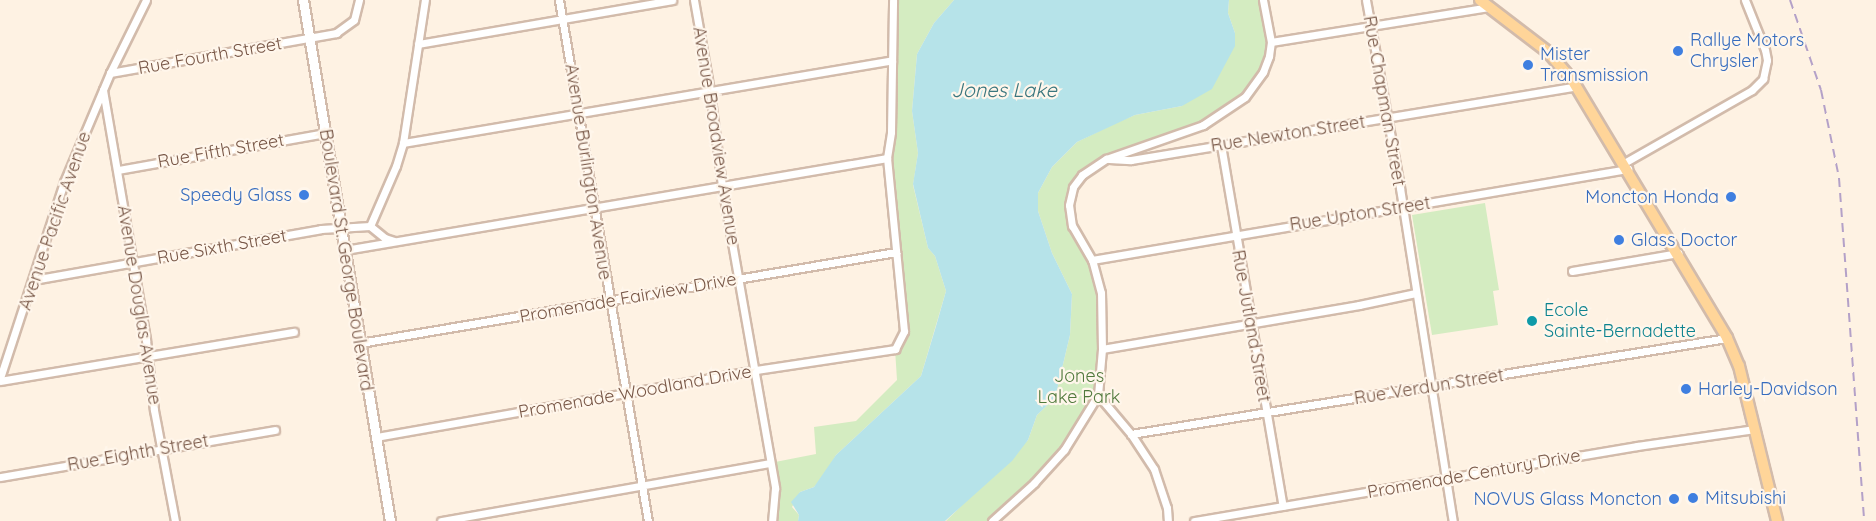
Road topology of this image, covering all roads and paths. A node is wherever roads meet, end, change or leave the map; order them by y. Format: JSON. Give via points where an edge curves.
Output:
{"nodes":[{"id":1,"x":146,"y":0,"type":"edge"},
{"id":2,"x":303,"y":0,"type":"edge"},
{"id":3,"x":359,"y":0,"type":"edge"},
{"id":4,"x":425,"y":0,"type":"edge"},
{"id":5,"x":559,"y":0,"type":"edge"},
{"id":6,"x":672,"y":0,"type":"edge"},
{"id":7,"x":694,"y":0,"type":"edge"},
{"id":8,"x":893,"y":0,"type":"edge"},
{"id":9,"x":1263,"y":0,"type":"edge"},
{"id":10,"x":1366,"y":0,"type":"edge"},
{"id":11,"x":1480,"y":0,"type":"edge"},
{"id":12,"x":1745,"y":0,"type":"edge"},
{"id":13,"x":1490,"y":8,"type":"junction"},
{"id":14,"x":563,"y":20,"type":"junction"},
{"id":15,"x":1371,"y":28,"type":"junction"},
{"id":16,"x":310,"y":39,"type":"junction"},
{"id":17,"x":1271,"y":42,"type":"junction"},
{"id":18,"x":418,"y":44,"type":"junction"},
{"id":19,"x":892,"y":60,"type":"junction"},
{"id":20,"x":110,"y":73,"type":"junction"},
{"id":21,"x":1576,"y":86,"type":"junction"},
{"id":22,"x":103,"y":90,"type":"junction"},
{"id":23,"x":710,"y":92,"type":"junction"},
{"id":24,"x":579,"y":113,"type":"junction"},
{"id":25,"x":1387,"y":117,"type":"junction"},
{"id":26,"x":325,"y":133,"type":"junction"},
{"id":27,"x":403,"y":143,"type":"junction"},
{"id":28,"x":1221,"y":145,"type":"junction"},
{"id":29,"x":887,"y":158,"type":"junction"},
{"id":30,"x":1106,"y":159,"type":"junction"},
{"id":31,"x":1626,"y":166,"type":"junction"},
{"id":32,"x":117,"y":170,"type":"junction"},
{"id":33,"x":722,"y":186,"type":"junction"},
{"id":34,"x":593,"y":208,"type":"junction"},
{"id":35,"x":1403,"y":208,"type":"junction"},
{"id":36,"x":370,"y":226,"type":"junction"},
{"id":37,"x":341,"y":228,"type":"junction"},
{"id":38,"x":1235,"y":234,"type":"junction"},
{"id":39,"x":397,"y":242,"type":"junction"},
{"id":40,"x":345,"y":250,"type":"junction"},
{"id":41,"x":896,"y":252,"type":"junction"},
{"id":42,"x":1678,"y":254,"type":"junction"},
{"id":43,"x":1092,"y":260,"type":"junction"},
{"id":44,"x":133,"y":262,"type":"junction"},
{"id":45,"x":1572,"y":271,"type":"dead end"},
{"id":46,"x":739,"y":279,"type":"junction"},
{"id":47,"x":33,"y":280,"type":"junction"},
{"id":48,"x":1416,"y":293,"type":"junction"},
{"id":49,"x":610,"y":301,"type":"junction"},
{"id":50,"x":1250,"y":323,"type":"junction"},
{"id":51,"x":294,"y":332,"type":"dead end"},
{"id":52,"x":1727,"y":338,"type":"junction"},
{"id":53,"x":360,"y":343,"type":"junction"},
{"id":54,"x":1102,"y":349,"type":"junction"},
{"id":55,"x":148,"y":356,"type":"junction"},
{"id":56,"x":756,"y":370,"type":"junction"},
{"id":57,"x":0,"y":380,"type":"edge"},
{"id":58,"x":1432,"y":386,"type":"junction"},
{"id":59,"x":627,"y":394,"type":"junction"},
{"id":60,"x":1098,"y":395,"type":"junction"},
{"id":61,"x":1267,"y":414,"type":"junction"},
{"id":62,"x":1755,"y":429,"type":"junction"},
{"id":63,"x":275,"y":430,"type":"dead end"},
{"id":64,"x":1131,"y":434,"type":"junction"},
{"id":65,"x":376,"y":437,"type":"junction"},
{"id":66,"x":162,"y":449,"type":"junction"},
{"id":67,"x":770,"y":463,"type":"junction"},
{"id":68,"x":0,"y":477,"type":"edge"},
{"id":69,"x":1446,"y":479,"type":"junction"},
{"id":70,"x":642,"y":485,"type":"junction"},
{"id":71,"x":1283,"y":506,"type":"junction"},
{"id":72,"x":175,"y":521,"type":"edge"},
{"id":73,"x":390,"y":521,"type":"edge"},
{"id":74,"x":441,"y":521,"type":"edge"},
{"id":75,"x":648,"y":521,"type":"edge"},
{"id":76,"x":772,"y":521,"type":"edge"},
{"id":77,"x":992,"y":521,"type":"edge"},
{"id":78,"x":1168,"y":521,"type":"edge"},
{"id":79,"x":1194,"y":521,"type":"edge"},
{"id":80,"x":1453,"y":521,"type":"edge"},
{"id":81,"x":1774,"y":521,"type":"edge"}],
"edges":[{"from":1,"to":20,"type":"street","name":"Avenue Pacific Avenue"},
{"from":2,"to":16,"type":"main road","name":"Boulevard St. George Boulevard"},
{"from":3,"to":16,"type":"street","name":"Rue Fourth Street","via":[[354,20],[346,28]]},
{"from":4,"to":18,"type":"street"},
{"from":5,"to":14,"type":"street","name":"Avenue Burlington Avenue"},
{"from":6,"to":14,"type":"street"},
{"from":7,"to":23,"type":"street","name":"Avenue Broadview Avenue"},
{"from":8,"to":19,"type":"street"},
{"from":9,"to":17,"type":"street"},
{"from":10,"to":15,"type":"street","name":"Rue Chapman Street"},
{"from":11,"to":13,"type":"main road"},
{"from":12,"to":31,"type":"street","via":[[1767,60],[1763,79],[1752,90]]},
{"from":13,"to":15,"type":"street"},
{"from":13,"to":21,"type":"main road","via":[[1548,52]]},
{"from":14,"to":18,"type":"street"},
{"from":14,"to":24,"type":"street","name":"Avenue Burlington Avenue"},
{"from":15,"to":17,"type":"street"},
{"from":15,"to":25,"type":"street","name":"Rue Chapman Street"},
{"from":16,"to":20,"type":"street","name":"Rue Fourth Street"},
{"from":16,"to":26,"type":"main road","name":"Boulevard St. George Boulevard"},
{"from":17,"to":30,"type":"street","via":[[1263,72],[1245,97],[1231,108],[1179,135]]},
{"from":18,"to":27,"type":"street"},
{"from":19,"to":23,"type":"street"},
{"from":19,"to":29,"type":"street"},
{"from":20,"to":22,"type":"street","name":"Avenue Pacific Avenue"},
{"from":21,"to":25,"type":"street","name":"Rue Newton Street"},
{"from":21,"to":31,"type":"main road"},
{"from":22,"to":32,"type":"street","name":"Avenue Douglas Avenue"},
{"from":22,"to":47,"type":"street","name":"Avenue Pacific Avenue","via":[[64,182]]},
{"from":23,"to":24,"type":"street"},
{"from":23,"to":33,"type":"street","name":"Avenue Broadview Avenue"},
{"from":24,"to":27,"type":"street"},
{"from":24,"to":34,"type":"street","name":"Avenue Burlington Avenue"},
{"from":25,"to":28,"type":"street","name":"Rue Newton Street"},
{"from":25,"to":35,"type":"street","name":"Rue Chapman Street"},
{"from":26,"to":32,"type":"street","name":"Rue Fifth Street"},
{"from":26,"to":37,"type":"main road","name":"Boulevard St. George Boulevard"},
{"from":27,"to":36,"type":"street"},
{"from":28,"to":30,"type":"street","name":"Rue Newton Street","via":[[1131,160]]},
{"from":28,"to":38,"type":"street","name":"Rue Jutland Street"},
{"from":29,"to":33,"type":"street"},
{"from":29,"to":41,"type":"street"},
{"from":30,"to":43,"type":"street","via":[[1077,181],[1069,206],[1072,226]]},
{"from":31,"to":35,"type":"street","name":"Rue Upton Street"},
{"from":31,"to":42,"type":"main road"},
{"from":32,"to":44,"type":"street","name":"Avenue Douglas Avenue"},
{"from":33,"to":34,"type":"street"},
{"from":33,"to":46,"type":"street","name":"Avenue Broadview Avenue"},
{"from":34,"to":39,"type":"street"},
{"from":34,"to":49,"type":"street","name":"Avenue Burlington Avenue"},
{"from":35,"to":38,"type":"street","name":"Rue Upton Street"},
{"from":35,"to":48,"type":"street","name":"Rue Chapman Street"},
{"from":36,"to":37,"type":"street","name":"Rue Sixth Street"},
{"from":36,"to":39,"type":"street"},
{"from":37,"to":40,"type":"main road","name":"Boulevard St. George Boulevard"},
{"from":37,"to":44,"type":"street","name":"Rue Sixth Street"},
{"from":38,"to":43,"type":"street","name":"Rue Upton Street"},
{"from":38,"to":50,"type":"street","name":"Rue Jutland Street"},
{"from":39,"to":40,"type":"street"},
{"from":40,"to":53,"type":"main road","name":"Boulevard St. George Boulevard"},
{"from":41,"to":46,"type":"street","name":"Promenade Fairview Drive"},
{"from":41,"to":56,"type":"street","name":"Promenade Woodland Drive","via":[[904,331],[895,349]]},
{"from":42,"to":45,"type":"street"},
{"from":42,"to":52,"type":"main road"},
{"from":43,"to":54,"type":"street","via":[[1101,293]]},
{"from":44,"to":47,"type":"street","name":"Rue Sixth Street"},
{"from":44,"to":55,"type":"street","name":"Avenue Douglas Avenue"},
{"from":46,"to":49,"type":"street","name":"Promenade Fairview Drive"},
{"from":46,"to":56,"type":"street","name":"Avenue Broadview Avenue"},
{"from":47,"to":57,"type":"street","name":"Avenue Pacific Avenue"},
{"from":48,"to":50,"type":"street"},
{"from":48,"to":58,"type":"street","name":"Rue Chapman Street"},
{"from":49,"to":53,"type":"street","name":"Promenade Fairview Drive"},
{"from":49,"to":59,"type":"street","name":"Avenue Burlington Avenue"},
{"from":50,"to":54,"type":"street"},
{"from":50,"to":61,"type":"street","name":"Rue Jutland Street"},
{"from":51,"to":55,"type":"street"},
{"from":52,"to":58,"type":"street","name":"Rue Verdun Street"},
{"from":52,"to":62,"type":"main road","via":[[1739,366]]},
{"from":53,"to":65,"type":"main road","name":"Boulevard St. George Boulevard"},
{"from":54,"to":60,"type":"street"},
{"from":55,"to":57,"type":"street"},
{"from":55,"to":66,"type":"street","name":"Avenue Douglas Avenue"},
{"from":56,"to":59,"type":"street","name":"Promenade Woodland Drive"},
{"from":56,"to":67,"type":"street","name":"Avenue Broadview Avenue"},
{"from":58,"to":61,"type":"street","name":"Rue Verdun Street"},
{"from":58,"to":69,"type":"street","name":"Rue Chapman Street"},
{"from":59,"to":65,"type":"street","name":"Promenade Woodland Drive"},
{"from":59,"to":70,"type":"street","name":"Avenue Burlington Avenue"},
{"from":60,"to":64,"type":"street"},
{"from":60,"to":77,"type":"street","via":[[1064,450]]},
{"from":61,"to":64,"type":"street","name":"Rue Verdun Street"},
{"from":61,"to":71,"type":"street","name":"Rue Jutland Street"},
{"from":62,"to":69,"type":"street","name":"Promenade Century Drive"},
{"from":62,"to":81,"type":"main road"},
{"from":63,"to":66,"type":"street","name":"Rue Eighth Street"},
{"from":64,"to":78,"type":"street","via":[[1154,469]]},
{"from":65,"to":73,"type":"main road","name":"Boulevard St. George Boulevard"},
{"from":66,"to":68,"type":"street","name":"Rue Eighth Street"},
{"from":66,"to":72,"type":"street","name":"Avenue Douglas Avenue"},
{"from":67,"to":70,"type":"street"},
{"from":67,"to":76,"type":"street","name":"Avenue Broadview Avenue","via":[[775,488]]},
{"from":69,"to":71,"type":"street","name":"Promenade Century Drive"},
{"from":69,"to":80,"type":"street","name":"Rue Chapman Street"},
{"from":70,"to":74,"type":"street"},
{"from":70,"to":75,"type":"street","name":"Avenue Burlington Avenue"},
{"from":71,"to":79,"type":"street","name":"Promenade Century Drive"}]}
